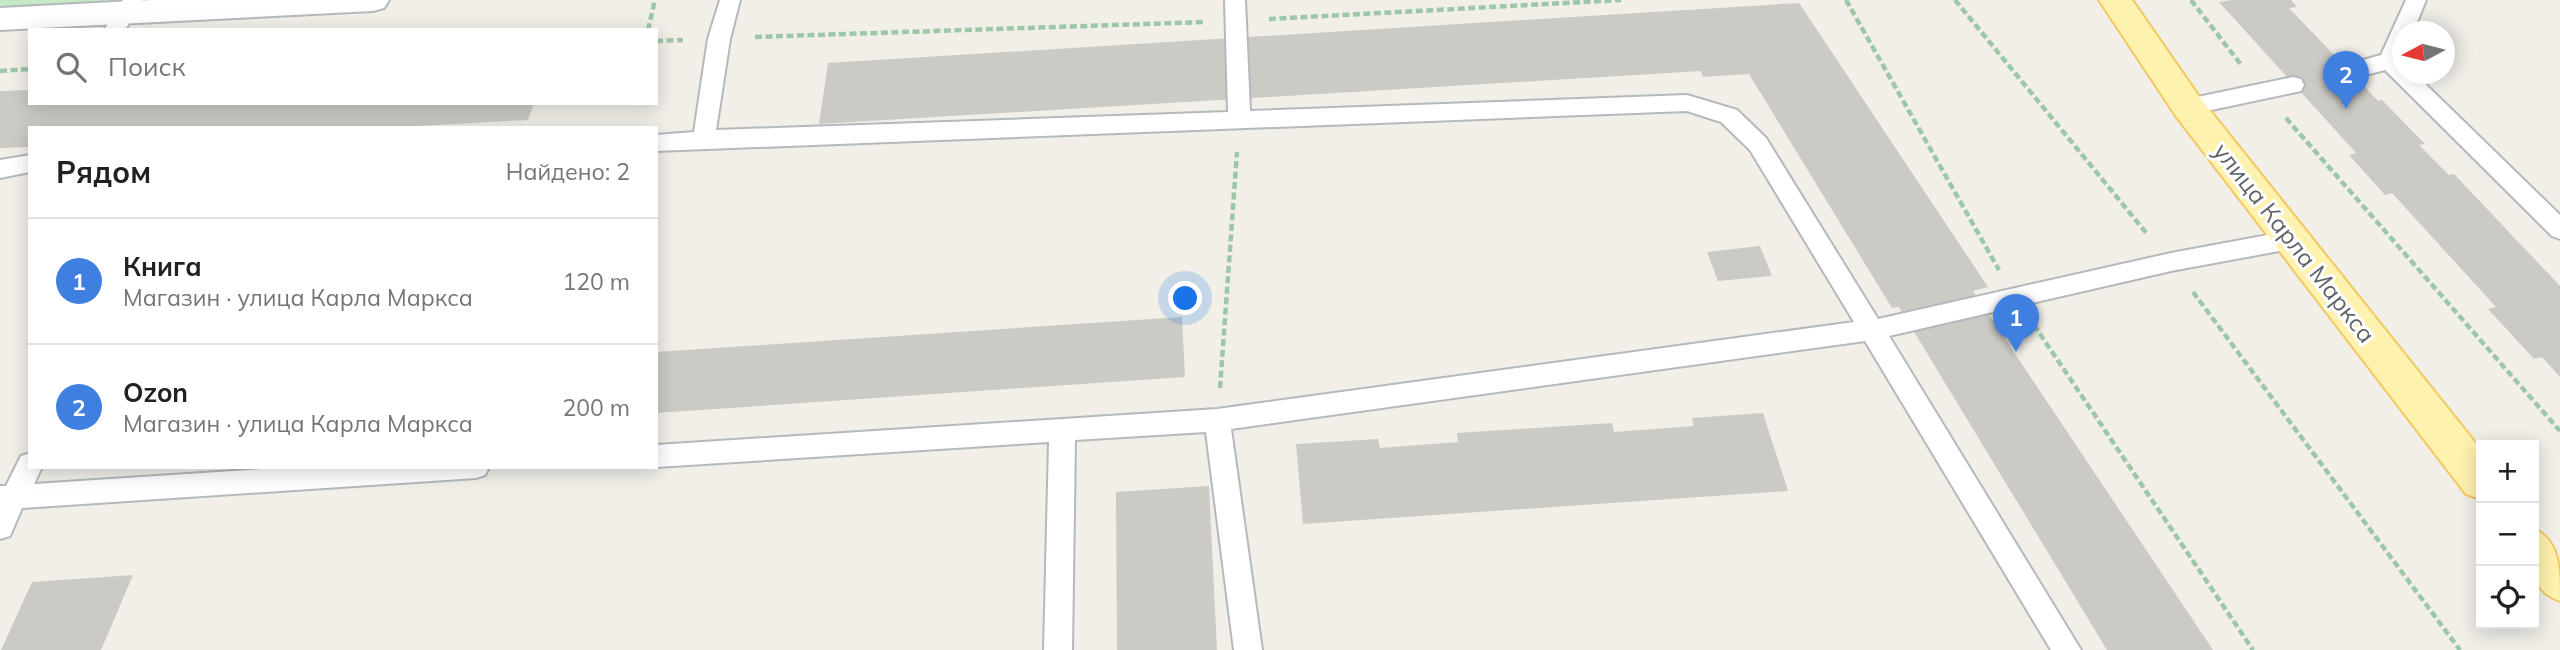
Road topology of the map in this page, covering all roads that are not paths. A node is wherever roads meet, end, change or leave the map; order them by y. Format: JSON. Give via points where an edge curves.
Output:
{"nodes":[{"id":1,"x":373,"y":0,"type":"edge"},
{"id":2,"x":730,"y":0,"type":"edge"},
{"id":3,"x":2115,"y":0,"type":"edge"},
{"id":4,"x":2416,"y":0,"type":"edge"},
{"id":5,"x":1235,"y":11,"type":"edge"},
{"id":6,"x":124,"y":14,"type":"edge"},
{"id":7,"x":0,"y":19,"type":"edge"},
{"id":8,"x":2389,"y":61,"type":"junction"},
{"id":9,"x":2350,"y":71,"type":"dead end"},
{"id":10,"x":2293,"y":85,"type":"dead end"},
{"id":11,"x":2188,"y":107,"type":"junction"},
{"id":12,"x":1239,"y":118,"type":"junction"},
{"id":13,"x":704,"y":139,"type":"junction"},
{"id":14,"x":658,"y":143,"type":"edge"},
{"id":15,"x":28,"y":163,"type":"edge"},
{"id":16,"x":0,"y":169,"type":"edge"},
{"id":17,"x":2560,"y":230,"type":"edge"},
{"id":18,"x":2290,"y":240,"type":"junction"},
{"id":19,"x":1872,"y":330,"type":"junction"},
{"id":20,"x":1217,"y":420,"type":"junction"},
{"id":21,"x":1062,"y":430,"type":"junction"},
{"id":22,"x":658,"y":456,"type":"edge"},
{"id":23,"x":28,"y":467,"type":"edge"},
{"id":24,"x":446,"y":469,"type":"edge"},
{"id":25,"x":2476,"y":475,"type":"edge"},
{"id":26,"x":7,"y":498,"type":"edge"},
{"id":27,"x":0,"y":527,"type":"edge"},
{"id":28,"x":2539,"y":554,"type":"edge"},
{"id":29,"x":2560,"y":581,"type":"edge"},
{"id":30,"x":1058,"y":650,"type":"edge"},
{"id":31,"x":1248,"y":650,"type":"edge"},
{"id":32,"x":2067,"y":650,"type":"edge"}],
"edges":[{"from":1,"to":6,"type":"street"},
{"from":2,"to":13,"type":"lane","via":[[719,39]]},
{"from":3,"to":11,"type":"main road","name":"улица Карла Маркса"},
{"from":4,"to":8,"type":"lane"},
{"from":5,"to":12,"type":"lane"},
{"from":6,"to":7,"type":"street"},
{"from":8,"to":9,"type":"lane"},
{"from":8,"to":17,"type":"lane"},
{"from":10,"to":11,"type":"lane"},
{"from":11,"to":18,"type":"main road","name":"улица Карла Маркса"},
{"from":12,"to":13,"type":"lane"},
{"from":12,"to":19,"type":"lane","via":[[1687,103],[1729,116],[1758,144]]},
{"from":13,"to":14,"type":"lane"},
{"from":15,"to":16,"type":"lane"},
{"from":18,"to":19,"type":"lane","via":[[2171,262]]},
{"from":18,"to":25,"type":"main road","name":"улица Карла Маркса"},
{"from":19,"to":20,"type":"lane"},
{"from":19,"to":32,"type":"lane"},
{"from":20,"to":21,"type":"lane"},
{"from":20,"to":31,"type":"lane"},
{"from":21,"to":22,"type":"lane"},
{"from":21,"to":30,"type":"lane"},
{"from":23,"to":26,"type":"lane"},
{"from":24,"to":26,"type":"lane"},
{"from":26,"to":27,"type":"lane"},
{"from":28,"to":29,"type":"main road"}]}
